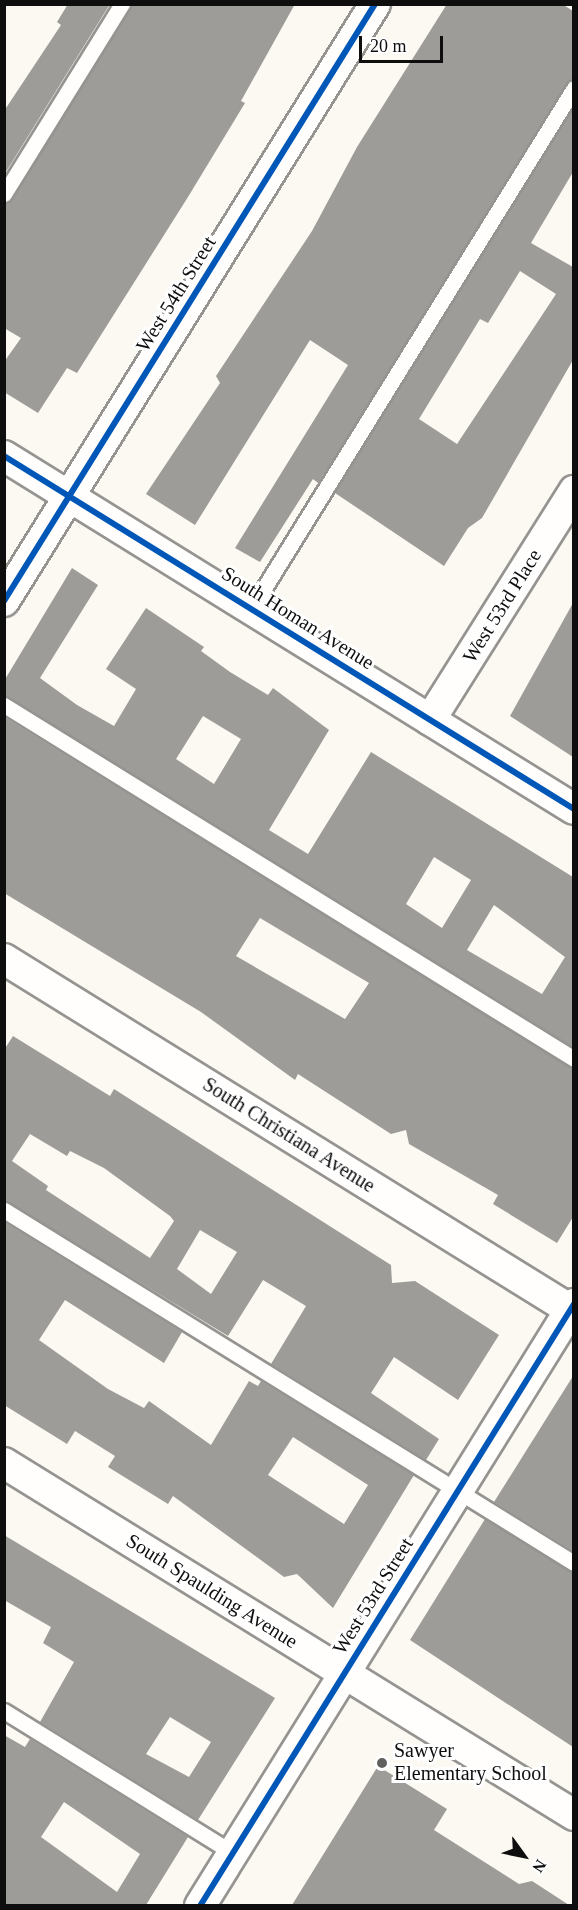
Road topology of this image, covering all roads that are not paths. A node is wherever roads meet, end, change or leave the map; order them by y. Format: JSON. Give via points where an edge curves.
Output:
{"nodes":[{"id":1,"x":122,"y":4,"type":"edge"},
{"id":2,"x":375,"y":4,"type":"edge"},
{"id":3,"x":573,"y":88,"type":"edge"},
{"id":4,"x":4,"y":194,"type":"edge"},
{"id":5,"x":4,"y":456,"type":"edge"},
{"id":6,"x":573,"y":492,"type":"edge"},
{"id":7,"x":69,"y":496,"type":"junction"},
{"id":8,"x":4,"y":600,"type":"edge"},
{"id":9,"x":251,"y":609,"type":"junction"},
{"id":10,"x":4,"y":705,"type":"edge"},
{"id":11,"x":430,"y":720,"type":"junction"},
{"id":12,"x":573,"y":809,"type":"edge"},
{"id":13,"x":4,"y":959,"type":"edge"},
{"id":14,"x":573,"y":1059,"type":"edge"},
{"id":15,"x":4,"y":1210,"type":"edge"},
{"id":16,"x":572,"y":1308,"type":"edge"},
{"id":17,"x":4,"y":1463,"type":"edge"},
{"id":18,"x":457,"y":1491,"type":"junction"},
{"id":19,"x":573,"y":1563,"type":"edge"},
{"id":20,"x":344,"y":1673,"type":"junction"},
{"id":21,"x":4,"y":1712,"type":"edge"},
{"id":22,"x":573,"y":1815,"type":"edge"},
{"id":23,"x":232,"y":1853,"type":"junction"},
{"id":24,"x":200,"y":1905,"type":"edge"}],
"edges":[{"from":1,"to":4,"type":"lane"},
{"from":2,"to":7,"type":"street","name":"West 54th Street"},
{"from":3,"to":9,"type":"lane"},
{"from":5,"to":7,"type":"street","name":"South Homan Avenue"},
{"from":6,"to":11,"type":"street","name":"West 53rd Place"},
{"from":7,"to":8,"type":"street","name":"West 54th Street"},
{"from":7,"to":9,"type":"street","name":"South Homan Avenue"},
{"from":9,"to":11,"type":"street","name":"South Homan Avenue"},
{"from":10,"to":14,"type":"lane"},
{"from":11,"to":12,"type":"street","name":"South Homan Avenue"},
{"from":13,"to":16,"type":"street","name":"South Christiana Avenue"},
{"from":15,"to":18,"type":"lane"},
{"from":16,"to":18,"type":"street","name":"West 53rd Street"},
{"from":17,"to":20,"type":"street","name":"South Spaulding Avenue"},
{"from":18,"to":19,"type":"lane"},
{"from":18,"to":20,"type":"street","name":"West 53rd Street"},
{"from":20,"to":22,"type":"street","name":"South Spaulding Avenue"},
{"from":20,"to":23,"type":"street","name":"West 53rd Street"},
{"from":21,"to":23,"type":"lane"},
{"from":23,"to":24,"type":"street","name":"West 53rd Street"}]}
